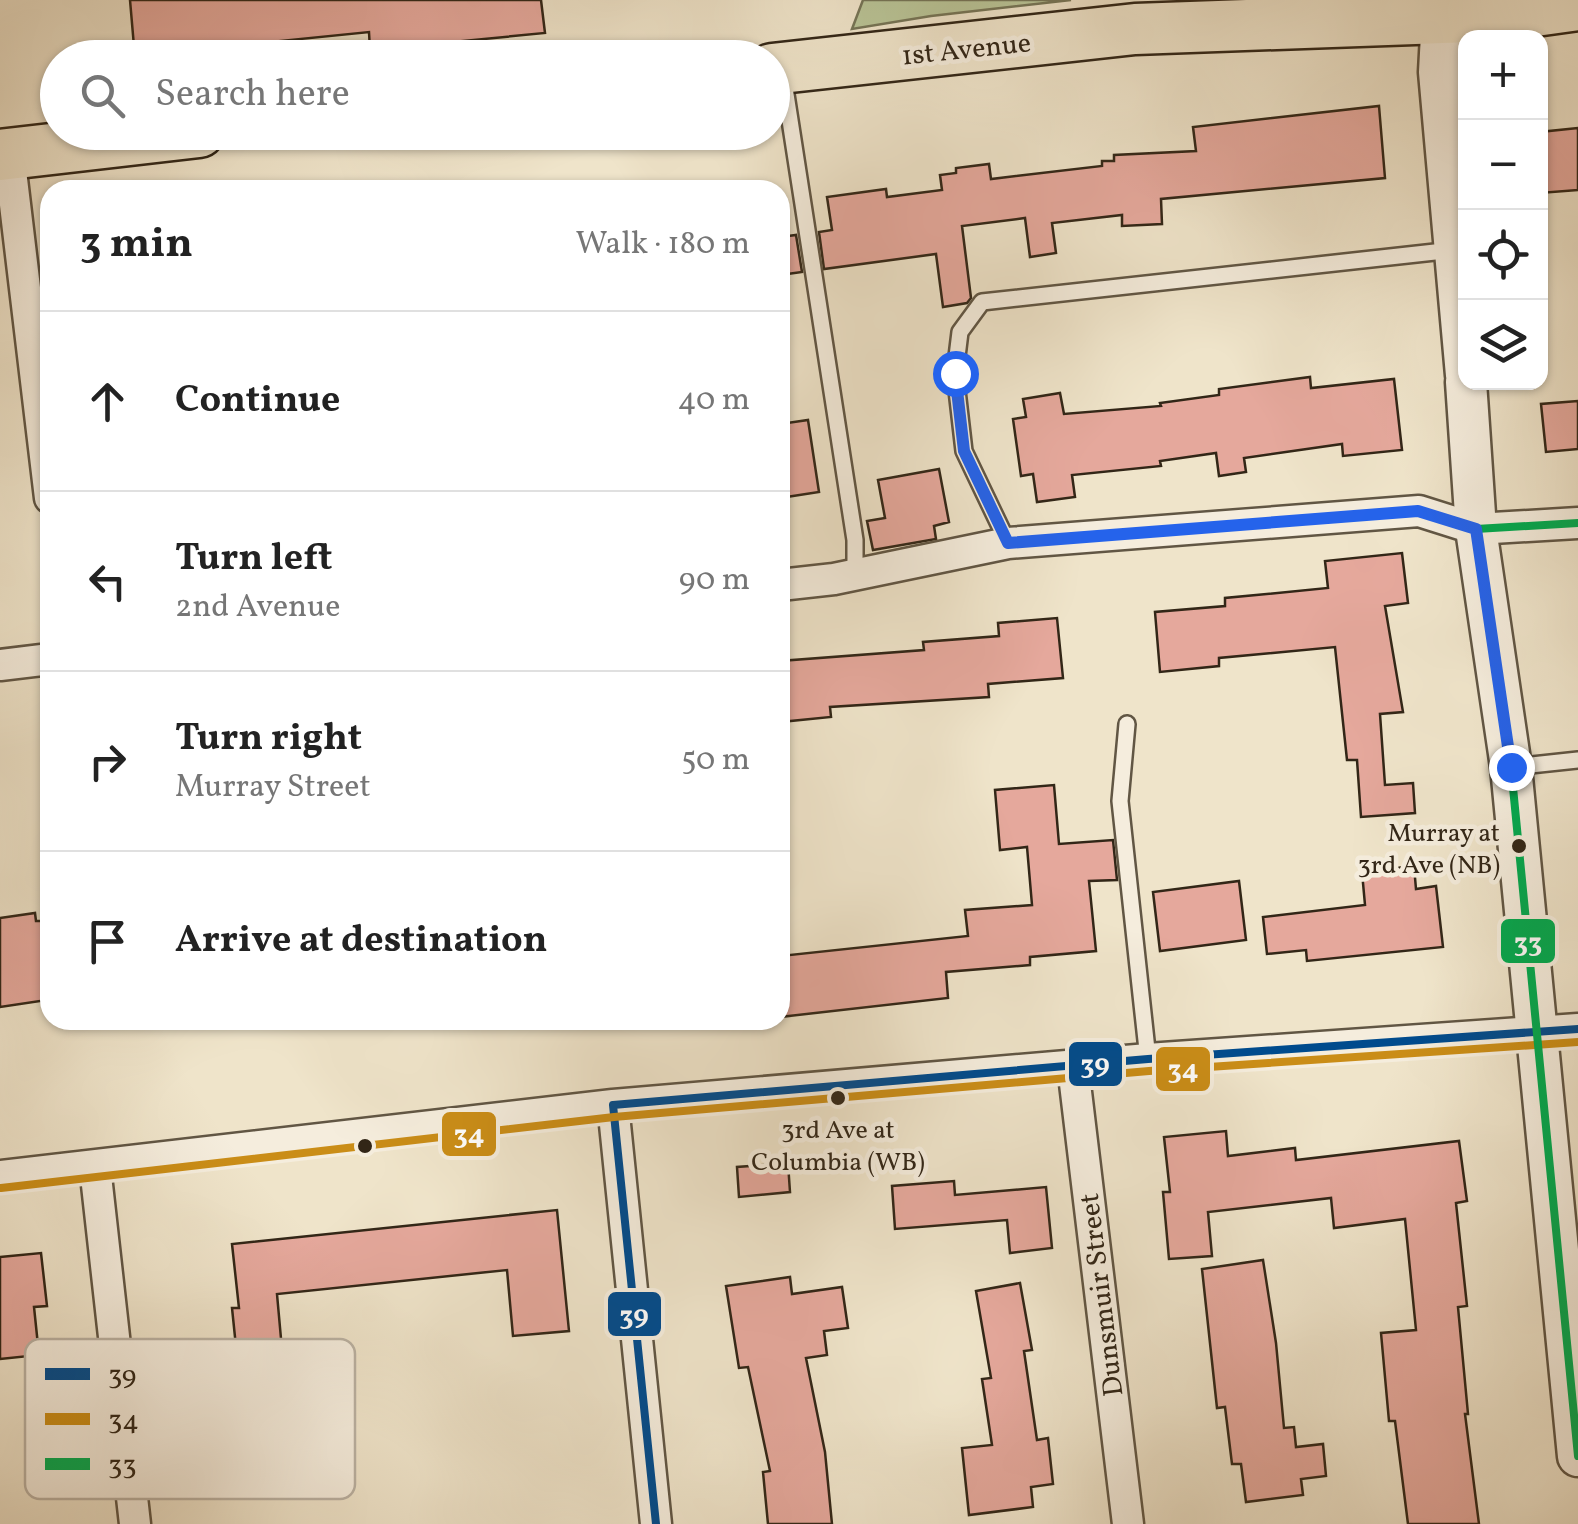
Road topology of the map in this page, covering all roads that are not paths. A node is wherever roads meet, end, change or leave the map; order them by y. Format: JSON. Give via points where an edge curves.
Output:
{"nodes":[{"id":1,"x":1242,"y":0,"type":"edge"},
{"id":2,"x":1578,"y":5,"type":"edge"},
{"id":3,"x":1442,"y":16,"type":"junction"},
{"id":4,"x":1135,"y":29,"type":"junction"},
{"id":5,"x":790,"y":67,"type":"edge"},
{"id":6,"x":790,"y":147,"type":"edge"},
{"id":7,"x":40,"y":150,"type":"edge"},
{"id":8,"x":4,"y":154,"type":"edge"},
{"id":9,"x":1456,"y":249,"type":"junction"},
{"id":10,"x":1460,"y":300,"type":"edge"},
{"id":11,"x":1467,"y":390,"type":"edge"},
{"id":12,"x":40,"y":423,"type":"edge"},
{"id":13,"x":1578,"y":523,"type":"edge"},
{"id":14,"x":1476,"y":529,"type":"junction"},
{"id":15,"x":1008,"y":543,"type":"junction"},
{"id":16,"x":844,"y":577,"type":"junction"},
{"id":17,"x":790,"y":584,"type":"edge"},
{"id":18,"x":40,"y":660,"type":"edge"},
{"id":19,"x":0,"y":665,"type":"edge"},
{"id":20,"x":1127,"y":724,"type":"dead end"},
{"id":21,"x":1578,"y":760,"type":"edge"},
{"id":22,"x":1511,"y":767,"type":"junction"},
{"id":23,"x":1578,"y":1029,"type":"edge"},
{"id":24,"x":1535,"y":1033,"type":"junction"},
{"id":25,"x":1148,"y":1060,"type":"junction"},
{"id":26,"x":1073,"y":1067,"type":"junction"},
{"id":27,"x":613,"y":1105,"type":"junction"},
{"id":28,"x":95,"y":1167,"type":"junction"},
{"id":29,"x":0,"y":1176,"type":"edge"},
{"id":30,"x":1571,"y":1294,"type":"edge"},
{"id":31,"x":114,"y":1339,"type":"edge"},
{"id":32,"x":1578,"y":1456,"type":"edge"},
{"id":33,"x":131,"y":1499,"type":"edge"},
{"id":34,"x":134,"y":1524,"type":"edge"},
{"id":35,"x":656,"y":1524,"type":"edge"},
{"id":36,"x":1128,"y":1524,"type":"edge"}],
"edges":[{"from":1,"to":4,"type":"main road"},
{"from":2,"to":3,"type":"main road","name":"1st Avenue"},
{"from":3,"to":4,"type":"main road","name":"1st Avenue"},
{"from":3,"to":9,"type":"street","via":[[1439,72]]},
{"from":4,"to":5,"type":"main road","name":"1st Avenue"},
{"from":6,"to":16,"type":"lane","via":[[855,540]]},
{"from":7,"to":8,"type":"main road"},
{"from":8,"to":12,"type":"street"},
{"from":9,"to":10,"type":"street"},
{"from":9,"to":15,"type":"lane","via":[[982,302],[960,332],[955,373],[964,451]]},
{"from":11,"to":14,"type":"street"},
{"from":13,"to":14,"type":"street"},
{"from":14,"to":15,"type":"street","via":[[1418,511]]},
{"from":14,"to":22,"type":"street"},
{"from":15,"to":16,"type":"street"},
{"from":16,"to":17,"type":"street"},
{"from":18,"to":19,"type":"street"},
{"from":20,"to":25,"type":"lane","via":[[1120,801]]},
{"from":21,"to":22,"type":"lane"},
{"from":22,"to":24,"type":"street"},
{"from":23,"to":24,"type":"street"},
{"from":24,"to":25,"type":"street"},
{"from":24,"to":30,"type":"street"},
{"from":25,"to":26,"type":"street"},
{"from":26,"to":27,"type":"street"},
{"from":26,"to":36,"type":"street","name":"Dunsmuir Street"},
{"from":27,"to":28,"type":"street"},
{"from":27,"to":35,"type":"street"},
{"from":28,"to":29,"type":"street"},
{"from":28,"to":31,"type":"street"},
{"from":30,"to":32,"type":"street"},
{"from":33,"to":34,"type":"street"}]}
